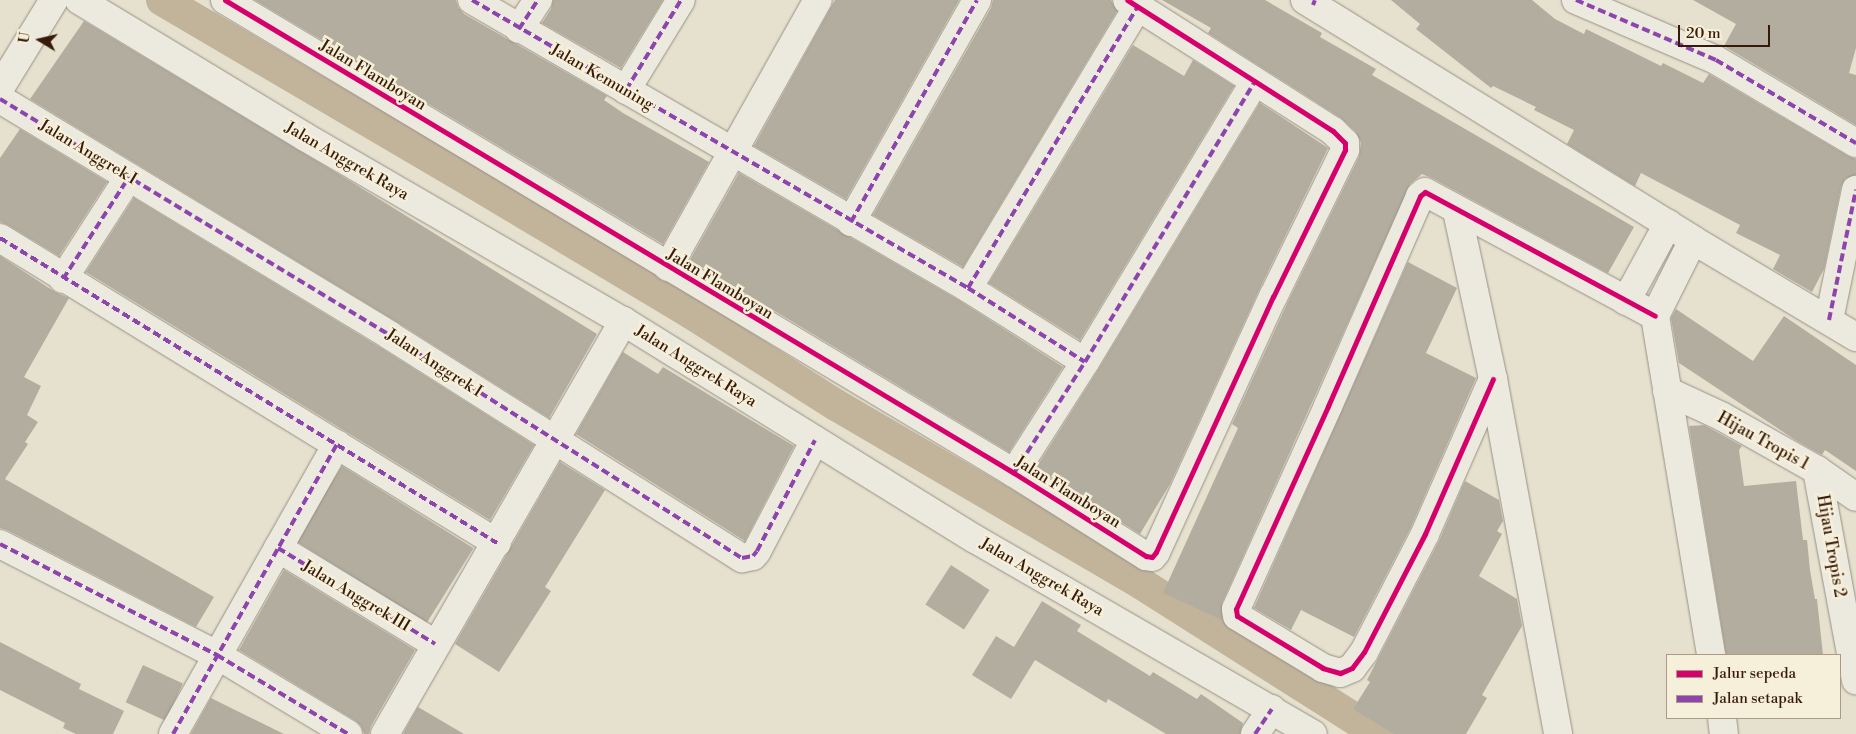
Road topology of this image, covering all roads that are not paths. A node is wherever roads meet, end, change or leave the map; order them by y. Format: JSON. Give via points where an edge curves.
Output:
{"nodes":[{"id":1,"x":54,"y":0,"type":"edge"},
{"id":2,"x":79,"y":0,"type":"edge"},
{"id":3,"x":472,"y":0,"type":"edge"},
{"id":4,"x":538,"y":0,"type":"edge"},
{"id":5,"x":681,"y":0,"type":"edge"},
{"id":6,"x":818,"y":0,"type":"edge"},
{"id":7,"x":977,"y":0,"type":"edge"},
{"id":8,"x":1576,"y":0,"type":"edge"},
{"id":9,"x":230,"y":1,"type":"edge"},
{"id":10,"x":1311,"y":2,"type":"edge"},
{"id":11,"x":1132,"y":3,"type":"edge"},
{"id":12,"x":519,"y":29,"type":"junction"},
{"id":13,"x":1254,"y":82,"type":"junction"},
{"id":14,"x":0,"y":88,"type":"edge"},
{"id":15,"x":626,"y":90,"type":"junction"},
{"id":16,"x":0,"y":98,"type":"edge"},
{"id":17,"x":1856,"y":143,"type":"edge"},
{"id":18,"x":732,"y":153,"type":"junction"},
{"id":19,"x":128,"y":177,"type":"junction"},
{"id":20,"x":1856,"y":190,"type":"edge"},
{"id":21,"x":1457,"y":211,"type":"junction"},
{"id":22,"x":851,"y":222,"type":"junction"},
{"id":23,"x":1668,"y":224,"type":"junction"},
{"id":24,"x":0,"y":238,"type":"edge"},
{"id":25,"x":1693,"y":240,"type":"junction"},
{"id":26,"x":668,"y":267,"type":"junction"},
{"id":27,"x":63,"y":279,"type":"junction"},
{"id":28,"x":968,"y":288,"type":"junction"},
{"id":29,"x":1626,"y":301,"type":"junction"},
{"id":30,"x":1654,"y":316,"type":"junction"},
{"id":31,"x":1829,"y":320,"type":"junction"},
{"id":32,"x":623,"y":321,"type":"junction"},
{"id":33,"x":1856,"y":336,"type":"edge"},
{"id":34,"x":1085,"y":362,"type":"junction"},
{"id":35,"x":1493,"y":380,"type":"junction"},
{"id":36,"x":1667,"y":391,"type":"junction"},
{"id":37,"x":815,"y":440,"type":"junction"},
{"id":38,"x":554,"y":441,"type":"junction"},
{"id":39,"x":337,"y":444,"type":"junction"},
{"id":40,"x":1817,"y":470,"type":"junction"},
{"id":41,"x":1014,"y":473,"type":"junction"},
{"id":42,"x":1856,"y":497,"type":"edge"},
{"id":43,"x":496,"y":542,"type":"junction"},
{"id":44,"x":0,"y":544,"type":"edge"},
{"id":45,"x":278,"y":548,"type":"junction"},
{"id":46,"x":435,"y":644,"type":"junction"},
{"id":47,"x":1711,"y":654,"type":"edge"},
{"id":48,"x":217,"y":655,"type":"junction"},
{"id":49,"x":1856,"y":680,"type":"edge"},
{"id":50,"x":1272,"y":709,"type":"junction"},
{"id":51,"x":1722,"y":719,"type":"edge"},
{"id":52,"x":173,"y":734,"type":"edge"},
{"id":53,"x":348,"y":734,"type":"edge"},
{"id":54,"x":385,"y":734,"type":"edge"},
{"id":55,"x":1255,"y":734,"type":"edge"},
{"id":56,"x":1313,"y":734,"type":"edge"},
{"id":57,"x":1558,"y":734,"type":"edge"},
{"id":58,"x":1724,"y":734,"type":"edge"}],
"edges":[{"from":1,"to":14,"type":"street"},
{"from":2,"to":32,"type":"street","name":"Jalan Anggrek Raya","via":[[305,137]]},
{"from":3,"to":12,"type":"street","name":"Jalan Kemuning"},
{"from":4,"to":12,"type":"street"},
{"from":5,"to":15,"type":"street"},
{"from":6,"to":18,"type":"street"},
{"from":7,"to":22,"type":"street"},
{"from":8,"to":17,"type":"street","via":[[1716,60]]},
{"from":9,"to":26,"type":"street","name":"Jalan Flamboyan"},
{"from":10,"to":23,"type":"street"},
{"from":11,"to":13,"type":"street"},
{"from":11,"to":28,"type":"street"},
{"from":12,"to":15,"type":"street","name":"Jalan Kemuning"},
{"from":13,"to":34,"type":"street"},
{"from":13,"to":41,"type":"street","name":"Jalan Flamboyan","via":[[1333,131],[1345,143],[1345,150],[1273,297],[1156,552],[1152,557],[1146,556]]},
{"from":15,"to":18,"type":"street","name":"Jalan Kemuning"},
{"from":16,"to":19,"type":"street","name":"Jalan Anggrek I"},
{"from":18,"to":22,"type":"street","name":"Jalan Kemuning"},
{"from":18,"to":26,"type":"street"},
{"from":19,"to":27,"type":"street"},
{"from":19,"to":38,"type":"street","name":"Jalan Anggrek I","via":[[389,335]]},
{"from":20,"to":31,"type":"street"},
{"from":21,"to":29,"type":"street"},
{"from":21,"to":35,"type":"street"},
{"from":21,"to":35,"type":"street","via":[[1429,193],[1424,192],[1420,196],[1236,608],[1237,616],[1323,668],[1340,674],[1352,668],[1364,652],[1424,534]]},
{"from":22,"to":28,"type":"street","name":"Jalan Kemuning"},
{"from":23,"to":25,"type":"street"},
{"from":23,"to":29,"type":"street"},
{"from":24,"to":27,"type":"street"},
{"from":25,"to":30,"type":"street"},
{"from":25,"to":31,"type":"street"},
{"from":26,"to":41,"type":"street","name":"Jalan Flamboyan"},
{"from":27,"to":39,"type":"street"},
{"from":28,"to":34,"type":"street","name":"Jalan Kemuning"},
{"from":29,"to":30,"type":"street"},
{"from":30,"to":36,"type":"street"},
{"from":31,"to":33,"type":"street"},
{"from":32,"to":37,"type":"street","name":"Jalan Anggrek Raya"},
{"from":32,"to":38,"type":"street"},
{"from":34,"to":41,"type":"street"},
{"from":35,"to":57,"type":"street"},
{"from":36,"to":40,"type":"street","name":"Hijau Tropis 1","via":[[1721,416]]},
{"from":36,"to":47,"type":"street"},
{"from":37,"to":38,"type":"street","name":"Jalan Anggrek I","via":[[757,551],[748,559]]},
{"from":37,"to":50,"type":"street","name":"Jalan Anggrek Raya","via":[[975,539]]},
{"from":38,"to":43,"type":"street"},
{"from":39,"to":43,"type":"street"},
{"from":39,"to":45,"type":"street"},
{"from":40,"to":42,"type":"street","name":"Hijau Tropis 1"},
{"from":40,"to":49,"type":"street","name":"Hijau Tropis 2"},
{"from":43,"to":46,"type":"street"},
{"from":44,"to":48,"type":"street"},
{"from":45,"to":46,"type":"street","name":"Jalan Anggrek III"},
{"from":45,"to":48,"type":"street"},
{"from":46,"to":54,"type":"street"},
{"from":48,"to":52,"type":"street"},
{"from":48,"to":53,"type":"street"},
{"from":50,"to":55,"type":"street"},
{"from":50,"to":56,"type":"street","name":"Jalan Anggrek Raya"},
{"from":51,"to":58,"type":"street"}]}
